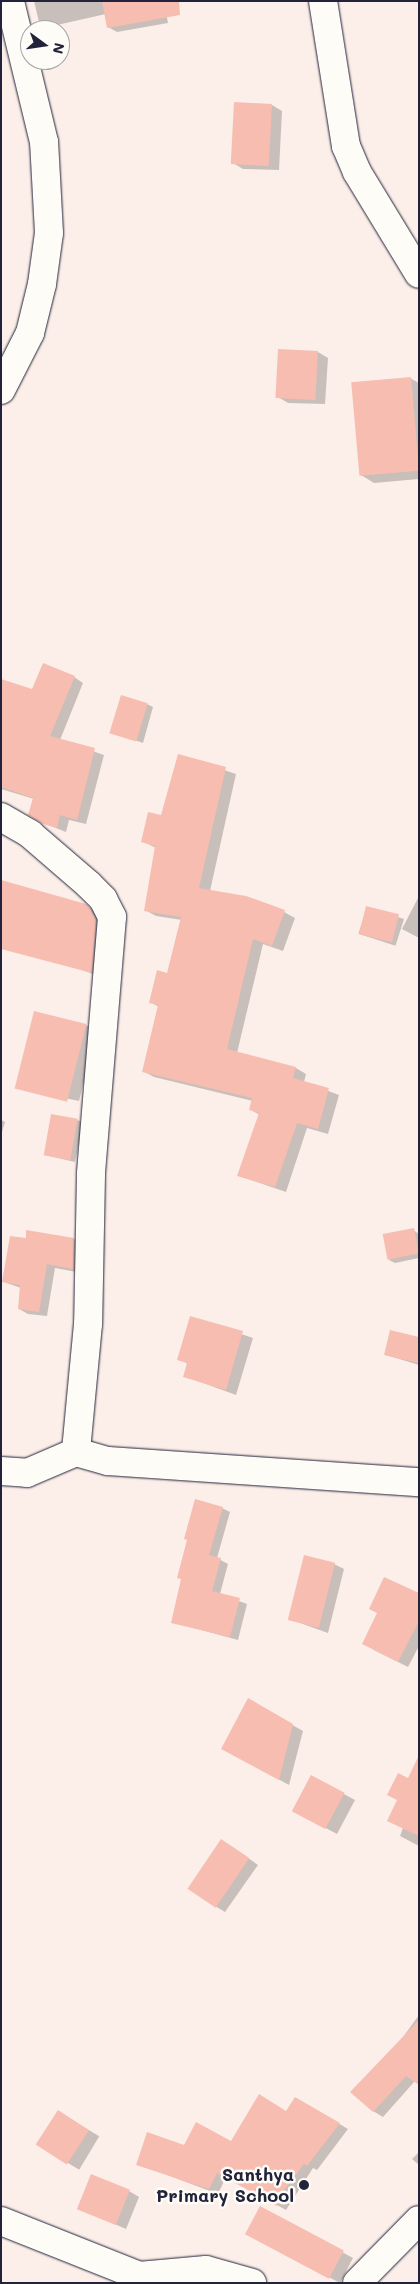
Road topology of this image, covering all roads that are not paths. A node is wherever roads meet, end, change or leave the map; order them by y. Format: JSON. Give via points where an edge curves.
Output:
{"nodes":[{"id":1,"x":10,"y":1,"type":"edge"},
{"id":2,"x":323,"y":1,"type":"edge"},
{"id":3,"x":419,"y":274,"type":"edge"},
{"id":4,"x":1,"y":390,"type":"edge"},
{"id":5,"x":1,"y":817,"type":"edge"},
{"id":6,"x":76,"y":1452,"type":"junction"},
{"id":7,"x":1,"y":1471,"type":"edge"},
{"id":8,"x":419,"y":1482,"type":"edge"},
{"id":9,"x":419,"y":2220,"type":"edge"},
{"id":10,"x":1,"y":2221,"type":"edge"},
{"id":11,"x":252,"y":2283,"type":"edge"},
{"id":12,"x":357,"y":2283,"type":"edge"}],
"edges":[{"from":1,"to":4,"type":"street","via":[[44,142],[49,233],[42,284],[30,333]]},
{"from":2,"to":3,"type":"street","via":[[346,146],[357,172]]},
{"from":5,"to":6,"type":"street","via":[[30,834],[83,880],[103,899],[112,917],[91,1174],[88,1324]]},
{"from":6,"to":7,"type":"street","via":[[27,1473]]},
{"from":6,"to":8,"type":"street","via":[[108,1461]]},
{"from":9,"to":12,"type":"street"},
{"from":10,"to":11,"type":"street","via":[[139,2276],[206,2270]]}]}
